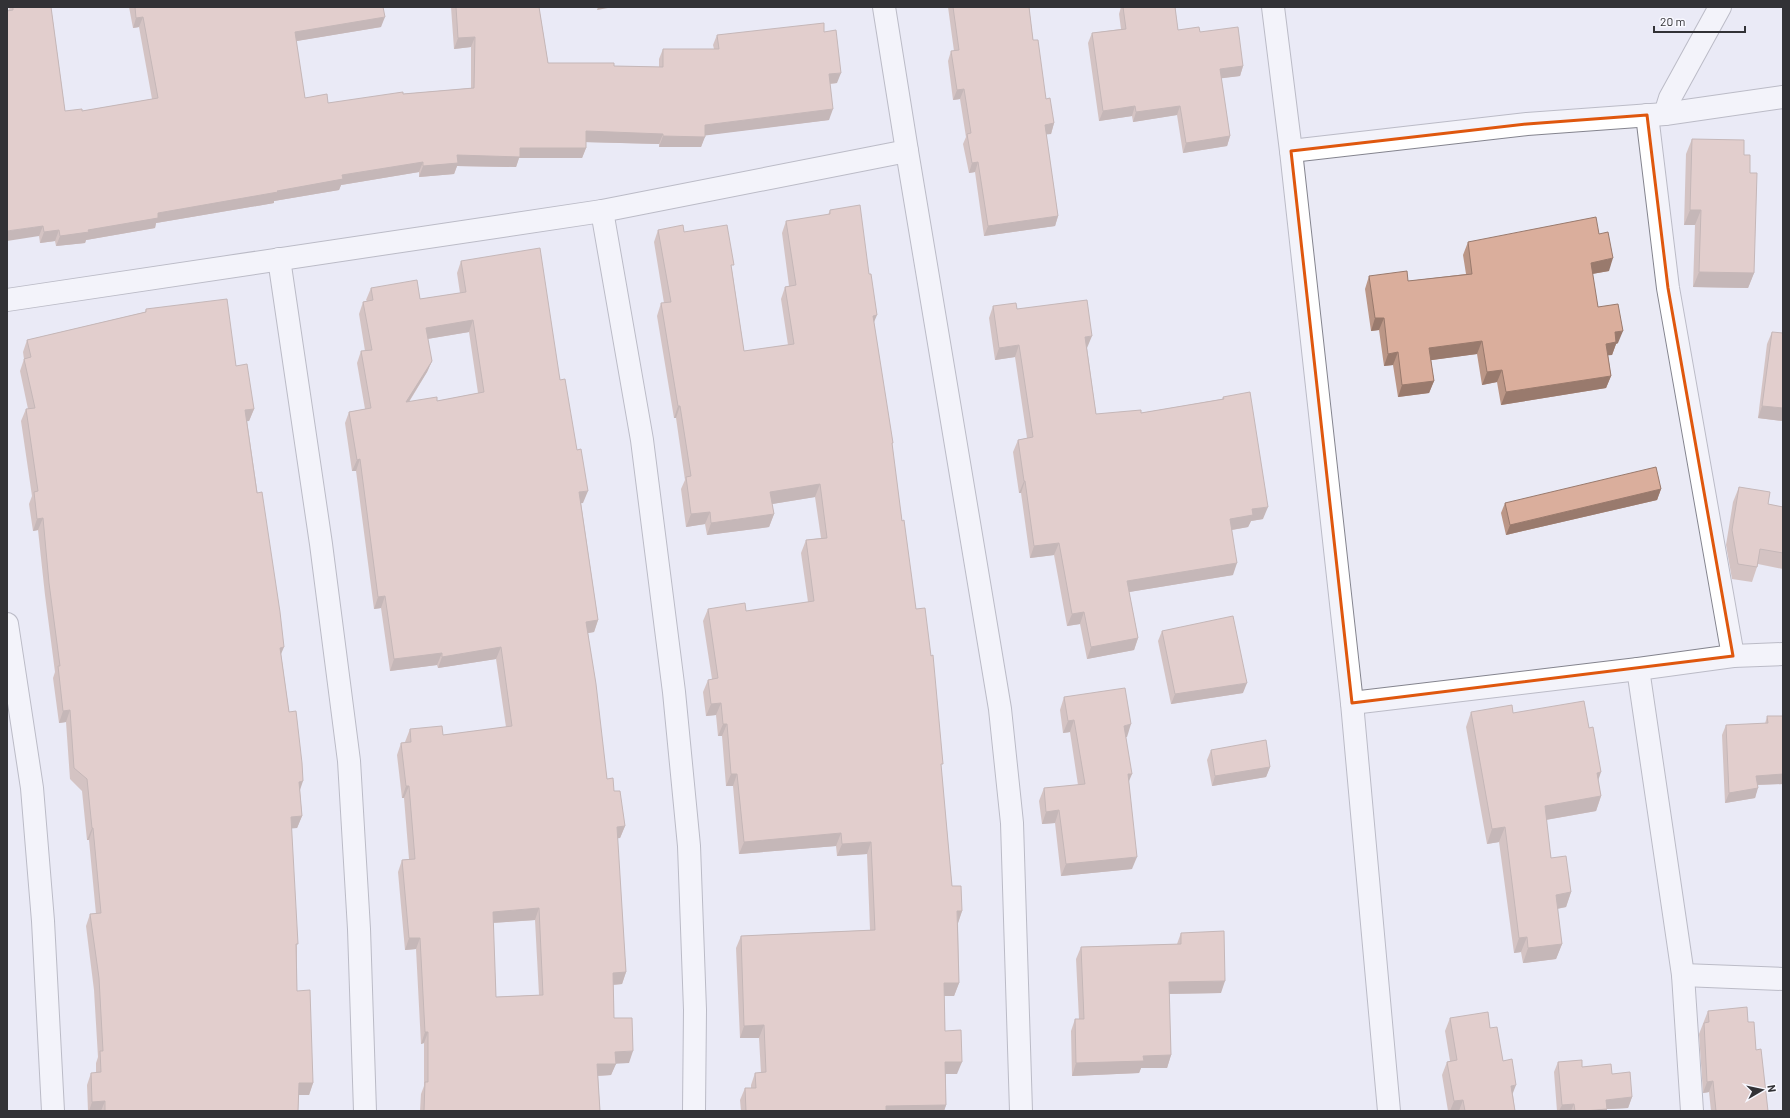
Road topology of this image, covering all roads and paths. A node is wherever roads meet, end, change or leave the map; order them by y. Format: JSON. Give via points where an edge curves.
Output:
{"nodes":[{"id":1,"x":884,"y":7,"type":"edge"},
{"id":2,"x":1273,"y":7,"type":"edge"},
{"id":3,"x":1720,"y":7,"type":"edge"},
{"id":4,"x":1783,"y":97,"type":"edge"},
{"id":5,"x":1656,"y":114,"type":"junction"},
{"id":6,"x":907,"y":151,"type":"junction"},
{"id":7,"x":1291,"y":151,"type":"junction"},
{"id":8,"x":602,"y":211,"type":"junction"},
{"id":9,"x":278,"y":259,"type":"junction"},
{"id":10,"x":7,"y":300,"type":"edge"},
{"id":11,"x":7,"y":624,"type":"edge"},
{"id":12,"x":1783,"y":654,"type":"edge"},
{"id":13,"x":1733,"y":656,"type":"junction"},
{"id":14,"x":1638,"y":669,"type":"junction"},
{"id":15,"x":1352,"y":703,"type":"junction"},
{"id":16,"x":1683,"y":975,"type":"junction"},
{"id":17,"x":1783,"y":980,"type":"edge"},
{"id":18,"x":53,"y":1111,"type":"edge"},
{"id":19,"x":365,"y":1111,"type":"edge"},
{"id":20,"x":694,"y":1111,"type":"edge"},
{"id":21,"x":1022,"y":1111,"type":"edge"},
{"id":22,"x":1389,"y":1111,"type":"edge"},
{"id":23,"x":1692,"y":1111,"type":"edge"}],
"edges":[{"from":1,"to":6,"type":"street"},
{"from":2,"to":7,"type":"street"},
{"from":3,"to":5,"type":"street","via":[[1670,98]]},
{"from":4,"to":5,"type":"street"},
{"from":5,"to":7,"type":"street","via":[[1527,124]]},
{"from":5,"to":13,"type":"street","via":[[1668,288]]},
{"from":6,"to":8,"type":"street"},
{"from":6,"to":21,"type":"street","via":[[1000,709],[1012,823]]},
{"from":7,"to":15,"type":"street"},
{"from":8,"to":9,"type":"street"},
{"from":8,"to":20,"type":"street","via":[[642,440],[689,846]]},
{"from":9,"to":10,"type":"street"},
{"from":9,"to":19,"type":"street","via":[[321,544],[349,761],[359,930]]},
{"from":11,"to":18,"type":"street","via":[[32,788],[43,922]]},
{"from":12,"to":13,"type":"street"},
{"from":13,"to":14,"type":"street"},
{"from":14,"to":15,"type":"street"},
{"from":14,"to":16,"type":"street"},
{"from":15,"to":22,"type":"street"},
{"from":16,"to":17,"type":"street"},
{"from":16,"to":23,"type":"street"}]}
